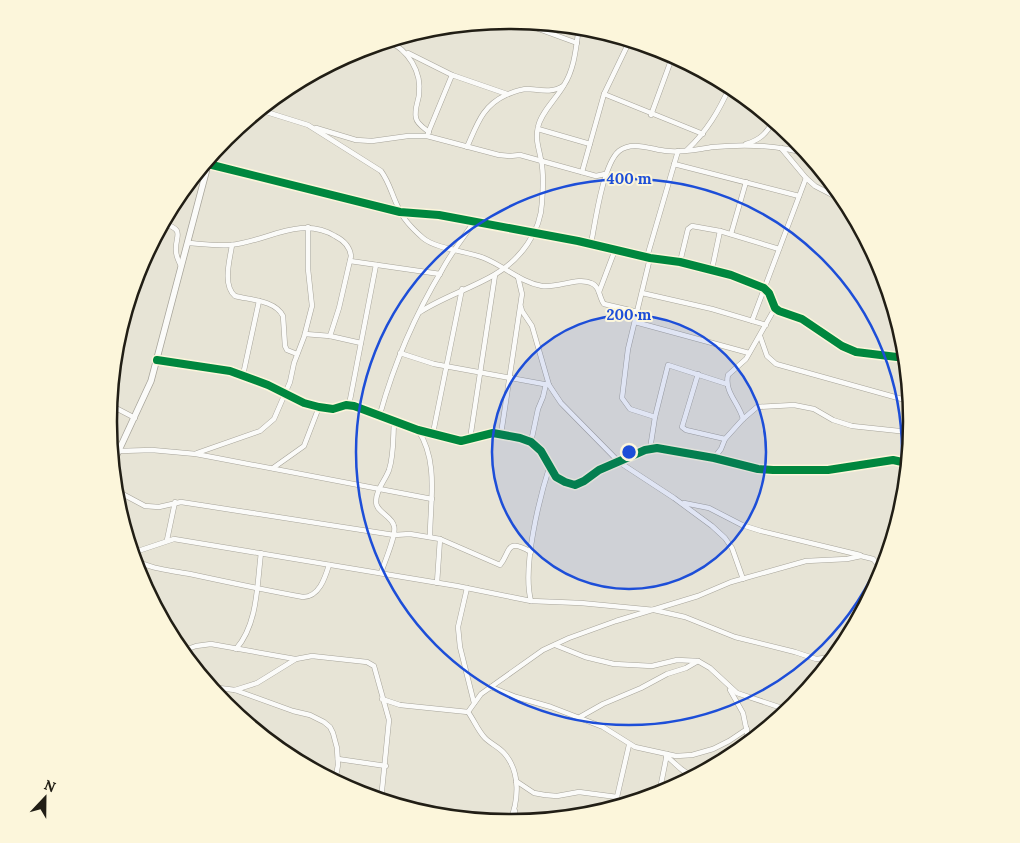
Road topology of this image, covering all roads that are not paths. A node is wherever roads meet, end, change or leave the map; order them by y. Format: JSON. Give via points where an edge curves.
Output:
{"nodes":[{"id":1,"x":543,"y":31,"type":"edge"},
{"id":2,"x":578,"y":35,"type":"edge"},
{"id":3,"x":577,"y":43,"type":"junction"},
{"id":4,"x":397,"y":46,"type":"edge"},
{"id":5,"x":627,"y":47,"type":"edge"},
{"id":6,"x":406,"y":53,"type":"junction"},
{"id":7,"x":670,"y":63,"type":"edge"},
{"id":8,"x":452,"y":75,"type":"junction"},
{"id":9,"x":565,"y":84,"type":"junction"},
{"id":10,"x":507,"y":94,"type":"junction"},
{"id":11,"x":604,"y":94,"type":"junction"},
{"id":12,"x":726,"y":94,"type":"edge"},
{"id":13,"x":268,"y":112,"type":"edge"},
{"id":14,"x":651,"y":115,"type":"junction"},
{"id":15,"x":308,"y":125,"type":"junction"},
{"id":16,"x":770,"y":127,"type":"edge"},
{"id":17,"x":538,"y":129,"type":"junction"},
{"id":18,"x":428,"y":134,"type":"junction"},
{"id":19,"x":703,"y":134,"type":"junction"},
{"id":20,"x":590,"y":144,"type":"junction"},
{"id":21,"x":742,"y":146,"type":"junction"},
{"id":22,"x":467,"y":147,"type":"junction"},
{"id":23,"x":781,"y":148,"type":"junction"},
{"id":24,"x":678,"y":151,"type":"junction"},
{"id":25,"x":686,"y":151,"type":"junction"},
{"id":26,"x":794,"y":151,"type":"edge"},
{"id":27,"x":542,"y":160,"type":"junction"},
{"id":28,"x":217,"y":161,"type":"edge"},
{"id":29,"x":674,"y":164,"type":"junction"},
{"id":30,"x":582,"y":172,"type":"junction"},
{"id":31,"x":205,"y":174,"type":"edge"},
{"id":32,"x":605,"y":174,"type":"junction"},
{"id":33,"x":806,"y":178,"type":"junction"},
{"id":34,"x":746,"y":182,"type":"junction"},
{"id":35,"x":831,"y":194,"type":"edge"},
{"id":36,"x":799,"y":196,"type":"junction"},
{"id":37,"x":400,"y":212,"type":"junction"},
{"id":38,"x":474,"y":222,"type":"junction"},
{"id":39,"x":170,"y":226,"type":"edge"},
{"id":40,"x":308,"y":227,"type":"junction"},
{"id":41,"x":720,"y":231,"type":"junction"},
{"id":42,"x":534,"y":234,"type":"junction"},
{"id":43,"x":731,"y":234,"type":"junction"},
{"id":44,"x":188,"y":243,"type":"junction"},
{"id":45,"x":591,"y":244,"type":"junction"},
{"id":46,"x":232,"y":245,"type":"junction"},
{"id":47,"x":455,"y":249,"type":"junction"},
{"id":48,"x":614,"y":250,"type":"junction"},
{"id":49,"x":779,"y":250,"type":"junction"},
{"id":50,"x":649,"y":257,"type":"junction"},
{"id":51,"x":350,"y":261,"type":"junction"},
{"id":52,"x":680,"y":262,"type":"junction"},
{"id":53,"x":376,"y":264,"type":"junction"},
{"id":54,"x":181,"y":267,"type":"junction"},
{"id":55,"x":504,"y":269,"type":"junction"},
{"id":56,"x":712,"y":270,"type":"junction"},
{"id":57,"x":440,"y":274,"type":"junction"},
{"id":58,"x":495,"y":275,"type":"junction"},
{"id":59,"x":518,"y":277,"type":"junction"},
{"id":60,"x":764,"y":288,"type":"junction"},
{"id":61,"x":462,"y":290,"type":"junction"},
{"id":62,"x":599,"y":292,"type":"junction"},
{"id":63,"x":642,"y":293,"type":"junction"},
{"id":64,"x":259,"y":302,"type":"junction"},
{"id":65,"x":521,"y":307,"type":"junction"},
{"id":66,"x":775,"y":308,"type":"junction"},
{"id":67,"x":420,"y":312,"type":"junction"},
{"id":68,"x":638,"y":312,"type":"junction"},
{"id":69,"x":752,"y":321,"type":"junction"},
{"id":70,"x":635,"y":322,"type":"junction"},
{"id":71,"x":766,"y":326,"type":"junction"},
{"id":72,"x":305,"y":334,"type":"junction"},
{"id":73,"x":330,"y":336,"type":"junction"},
{"id":74,"x":760,"y":336,"type":"junction"},
{"id":75,"x":361,"y":343,"type":"junction"},
{"id":76,"x":749,"y":353,"type":"junction"},
{"id":77,"x":297,"y":354,"type":"junction"},
{"id":78,"x":400,"y":354,"type":"junction"},
{"id":79,"x":897,"y":357,"type":"edge"},
{"id":80,"x":157,"y":360,"type":"junction"},
{"id":81,"x":447,"y":367,"type":"junction"},
{"id":82,"x":480,"y":373,"type":"junction"},
{"id":83,"x":698,"y":374,"type":"junction"},
{"id":84,"x":243,"y":375,"type":"junction"},
{"id":85,"x":509,"y":379,"type":"junction"},
{"id":86,"x":727,"y":384,"type":"junction"},
{"id":87,"x":547,"y":385,"type":"junction"},
{"id":88,"x":285,"y":392,"type":"junction"},
{"id":89,"x":902,"y":399,"type":"edge"},
{"id":90,"x":349,"y":405,"type":"junction"},
{"id":91,"x":319,"y":407,"type":"junction"},
{"id":92,"x":118,"y":409,"type":"edge"},
{"id":93,"x":380,"y":414,"type":"junction"},
{"id":94,"x":655,"y":417,"type":"junction"},
{"id":95,"x":135,"y":418,"type":"junction"},
{"id":96,"x":743,"y":419,"type":"junction"},
{"id":97,"x":394,"y":421,"type":"junction"},
{"id":98,"x":418,"y":430,"type":"junction"},
{"id":99,"x":903,"y":430,"type":"edge"},
{"id":100,"x":433,"y":433,"type":"junction"},
{"id":101,"x":501,"y":434,"type":"junction"},
{"id":102,"x":470,"y":439,"type":"junction"},
{"id":103,"x":725,"y":439,"type":"junction"},
{"id":104,"x":531,"y":442,"type":"junction"},
{"id":105,"x":650,"y":449,"type":"junction"},
{"id":106,"x":120,"y":450,"type":"joint"},
{"id":107,"x":196,"y":454,"type":"junction"},
{"id":108,"x":714,"y":458,"type":"junction"},
{"id":109,"x":619,"y":462,"type":"junction"},
{"id":110,"x":900,"y":462,"type":"edge"},
{"id":111,"x":550,"y":465,"type":"junction"},
{"id":112,"x":273,"y":468,"type":"junction"},
{"id":113,"x":379,"y":489,"type":"junction"},
{"id":114,"x":125,"y":495,"type":"edge"},
{"id":115,"x":432,"y":498,"type":"junction"},
{"id":116,"x":678,"y":501,"type":"junction"},
{"id":117,"x":175,"y":502,"type":"junction"},
{"id":118,"x":394,"y":535,"type":"junction"},
{"id":119,"x":430,"y":537,"type":"junction"},
{"id":120,"x":440,"y":539,"type":"junction"},
{"id":121,"x":167,"y":540,"type":"junction"},
{"id":122,"x":139,"y":550,"type":"edge"},
{"id":123,"x":261,"y":552,"type":"junction"},
{"id":124,"x":531,"y":552,"type":"junction"},
{"id":125,"x":861,"y":556,"type":"junction"},
{"id":126,"x":876,"y":563,"type":"edge"},
{"id":127,"x":329,"y":564,"type":"junction"},
{"id":128,"x":145,"y":566,"type":"edge"},
{"id":129,"x":381,"y":573,"type":"junction"},
{"id":130,"x":742,"y":578,"type":"junction"},
{"id":131,"x":437,"y":582,"type":"junction"},
{"id":132,"x":256,"y":588,"type":"junction"},
{"id":133,"x":467,"y":588,"type":"junction"},
{"id":134,"x":531,"y":601,"type":"junction"},
{"id":135,"x":654,"y":610,"type":"junction"},
{"id":136,"x":555,"y":645,"type":"junction"},
{"id":137,"x":190,"y":649,"type":"edge"},
{"id":138,"x":236,"y":649,"type":"junction"},
{"id":139,"x":824,"y":658,"type":"edge"},
{"id":140,"x":296,"y":660,"type":"junction"},
{"id":141,"x":698,"y":661,"type":"junction"},
{"id":142,"x":727,"y":684,"type":"junction"},
{"id":143,"x":490,"y":687,"type":"junction"},
{"id":144,"x":223,"y":688,"type":"edge"},
{"id":145,"x":235,"y":690,"type":"junction"},
{"id":146,"x":382,"y":699,"type":"junction"},
{"id":147,"x":474,"y":703,"type":"junction"},
{"id":148,"x":779,"y":707,"type":"edge"},
{"id":149,"x":468,"y":712,"type":"junction"},
{"id":150,"x":580,"y":717,"type":"junction"},
{"id":151,"x":747,"y":729,"type":"junction"},
{"id":152,"x":748,"y":734,"type":"edge"},
{"id":153,"x":629,"y":745,"type":"junction"},
{"id":154,"x":667,"y":755,"type":"junction"},
{"id":155,"x":338,"y":759,"type":"junction"},
{"id":156,"x":386,"y":766,"type":"junction"},
{"id":157,"x":686,"y":773,"type":"edge"},
{"id":158,"x":336,"y":774,"type":"edge"},
{"id":159,"x":516,"y":781,"type":"junction"},
{"id":160,"x":661,"y":784,"type":"edge"},
{"id":161,"x":382,"y":792,"type":"edge"},
{"id":162,"x":617,"y":797,"type":"joint"},
{"id":163,"x":515,"y":810,"type":"junction"},
{"id":164,"x":514,"y":814,"type":"edge"},
{"id":165,"x":515,"y":814,"type":"edge"}],
"edges":[{"from":1,"to":3,"type":"street"},
{"from":2,"to":3,"type":"street"},
{"from":3,"to":9,"type":"street"},
{"from":4,"to":6,"type":"street"},
{"from":5,"to":11,"type":"street"},
{"from":6,"to":8,"type":"street"},
{"from":6,"to":18,"type":"street","via":[[417,76],[420,93],[416,118]]},
{"from":7,"to":14,"type":"street"},
{"from":8,"to":10,"type":"street"},
{"from":8,"to":18,"type":"street"},
{"from":9,"to":10,"type":"street","via":[[558,89],[525,89]]},
{"from":9,"to":17,"type":"street","via":[[542,117]]},
{"from":10,"to":22,"type":"street","via":[[492,102],[482,114]]},
{"from":11,"to":14,"type":"street"},
{"from":11,"to":20,"type":"street"},
{"from":12,"to":19,"type":"street"},
{"from":13,"to":15,"type":"street"},
{"from":14,"to":19,"type":"street"},
{"from":15,"to":18,"type":"street","via":[[356,140]]},
{"from":15,"to":37,"type":"street","via":[[381,172]]},
{"from":16,"to":21,"type":"street","via":[[761,137]]},
{"from":17,"to":20,"type":"street"},
{"from":17,"to":27,"type":"street","via":[[537,145]]},
{"from":18,"to":22,"type":"street"},
{"from":19,"to":25,"type":"street"},
{"from":20,"to":30,"type":"street"},
{"from":21,"to":23,"type":"street"},
{"from":21,"to":25,"type":"street"},
{"from":22,"to":27,"type":"street"},
{"from":23,"to":26,"type":"street"},
{"from":23,"to":33,"type":"street"},
{"from":24,"to":25,"type":"street"},
{"from":24,"to":29,"type":"street"},
{"from":24,"to":32,"type":"street","via":[[643,147],[623,149]]},
{"from":27,"to":30,"type":"street"},
{"from":27,"to":42,"type":"street","via":[[540,222]]},
{"from":28,"to":37,"type":"street"},
{"from":29,"to":34,"type":"street"},
{"from":29,"to":50,"type":"street"},
{"from":30,"to":32,"type":"street","via":[[596,176]]},
{"from":31,"to":44,"type":"street"},
{"from":32,"to":45,"type":"street"},
{"from":33,"to":35,"type":"street"},
{"from":33,"to":36,"type":"street"},
{"from":34,"to":36,"type":"street"},
{"from":34,"to":43,"type":"street"},
{"from":36,"to":49,"type":"street"},
{"from":37,"to":38,"type":"street"},
{"from":37,"to":47,"type":"street","via":[[424,239]]},
{"from":38,"to":42,"type":"street"},
{"from":38,"to":47,"type":"street"},
{"from":39,"to":54,"type":"street","via":[[177,231],[179,238],[175,250]]},
{"from":40,"to":46,"type":"street"},
{"from":40,"to":51,"type":"street","via":[[329,232],[342,240],[350,250]]},
{"from":40,"to":72,"type":"street","via":[[312,306]]},
{"from":41,"to":43,"type":"street"},
{"from":41,"to":52,"type":"street","via":[[690,227]]},
{"from":41,"to":56,"type":"street"},
{"from":42,"to":45,"type":"street"},
{"from":42,"to":55,"type":"street"},
{"from":43,"to":49,"type":"street"},
{"from":44,"to":46,"type":"street"},
{"from":44,"to":54,"type":"street"},
{"from":45,"to":48,"type":"street"},
{"from":46,"to":64,"type":"street","via":[[228,277],[231,292]]},
{"from":47,"to":55,"type":"street","via":[[484,258]]},
{"from":47,"to":57,"type":"street"},
{"from":48,"to":50,"type":"street"},
{"from":48,"to":62,"type":"street"},
{"from":49,"to":60,"type":"street"},
{"from":50,"to":52,"type":"street"},
{"from":50,"to":63,"type":"street"},
{"from":51,"to":53,"type":"street"},
{"from":51,"to":73,"type":"street"},
{"from":52,"to":56,"type":"street"},
{"from":53,"to":57,"type":"street"},
{"from":53,"to":75,"type":"street"},
{"from":54,"to":80,"type":"street"},
{"from":55,"to":58,"type":"street"},
{"from":55,"to":59,"type":"street"},
{"from":56,"to":60,"type":"street"},
{"from":57,"to":67,"type":"street"},
{"from":58,"to":61,"type":"street"},
{"from":58,"to":82,"type":"street"},
{"from":59,"to":62,"type":"street","via":[[549,286],[590,282]]},
{"from":59,"to":65,"type":"street"},
{"from":60,"to":66,"type":"street"},
{"from":60,"to":69,"type":"street"},
{"from":61,"to":67,"type":"street"},
{"from":61,"to":81,"type":"street"},
{"from":62,"to":68,"type":"street","via":[[604,304]]},
{"from":63,"to":68,"type":"street"},
{"from":63,"to":69,"type":"street"},
{"from":64,"to":77,"type":"street","via":[[280,311],[285,346]]},
{"from":64,"to":84,"type":"street"},
{"from":65,"to":85,"type":"street"},
{"from":65,"to":87,"type":"street","via":[[532,326]]},
{"from":66,"to":71,"type":"street"},
{"from":66,"to":79,"type":"street","via":[[802,319],[856,352]]},
{"from":67,"to":78,"type":"street"},
{"from":68,"to":70,"type":"street"},
{"from":69,"to":71,"type":"street"},
{"from":70,"to":76,"type":"street"},
{"from":70,"to":94,"type":"street","via":[[622,398],[630,409]]},
{"from":71,"to":74,"type":"street"},
{"from":72,"to":73,"type":"street"},
{"from":72,"to":77,"type":"street"},
{"from":73,"to":75,"type":"street"},
{"from":74,"to":76,"type":"street"},
{"from":74,"to":89,"type":"street","via":[[767,356],[776,364]]},
{"from":75,"to":90,"type":"street"},
{"from":76,"to":86,"type":"street","via":[[728,375]]},
{"from":77,"to":88,"type":"street"},
{"from":78,"to":81,"type":"street"},
{"from":78,"to":93,"type":"street"},
{"from":80,"to":84,"type":"street"},
{"from":80,"to":95,"type":"street","via":[[152,381]]},
{"from":81,"to":82,"type":"street"},
{"from":81,"to":100,"type":"street"},
{"from":82,"to":85,"type":"street"},
{"from":82,"to":102,"type":"street"},
{"from":83,"to":86,"type":"street"},
{"from":83,"to":94,"type":"street","via":[[668,365]]},
{"from":83,"to":103,"type":"street","via":[[682,427]]},
{"from":84,"to":88,"type":"street"},
{"from":85,"to":87,"type":"street"},
{"from":85,"to":101,"type":"street"},
{"from":86,"to":96,"type":"street"},
{"from":87,"to":104,"type":"street"},
{"from":87,"to":109,"type":"street"},
{"from":88,"to":91,"type":"street"},
{"from":88,"to":107,"type":"street","via":[[274,419],[260,431]]},
{"from":90,"to":91,"type":"street","via":[[333,409]]},
{"from":90,"to":93,"type":"street"},
{"from":91,"to":112,"type":"street","via":[[304,446]]},
{"from":92,"to":95,"type":"street"},
{"from":93,"to":97,"type":"street"},
{"from":94,"to":105,"type":"street"},
{"from":95,"to":106,"type":"street"},
{"from":96,"to":99,"type":"street","via":[[757,407],[794,405],[852,426]]},
{"from":96,"to":103,"type":"street"},
{"from":97,"to":98,"type":"street"},
{"from":97,"to":113,"type":"street","via":[[389,470]]},
{"from":98,"to":100,"type":"street"},
{"from":98,"to":115,"type":"street","via":[[428,448]]},
{"from":100,"to":102,"type":"street","via":[[461,441]]},
{"from":101,"to":102,"type":"street"},
{"from":101,"to":104,"type":"street"},
{"from":103,"to":108,"type":"street"},
{"from":104,"to":111,"type":"street"},
{"from":105,"to":108,"type":"street"},
{"from":105,"to":109,"type":"street"},
{"from":106,"to":107,"type":"street"},
{"from":107,"to":112,"type":"street"},
{"from":108,"to":110,"type":"street","via":[[773,470],[828,470]]},
{"from":109,"to":111,"type":"street","via":[[575,484],[556,476]]},
{"from":109,"to":116,"type":"street"},
{"from":111,"to":124,"type":"street","via":[[538,507]]},
{"from":112,"to":113,"type":"street"},
{"from":113,"to":115,"type":"street"},
{"from":113,"to":118,"type":"street","via":[[376,505],[392,521]]},
{"from":114,"to":117,"type":"street","via":[[145,506],[159,507]]},
{"from":115,"to":119,"type":"street"},
{"from":116,"to":125,"type":"street","via":[[709,508],[742,526]]},
{"from":116,"to":130,"type":"street","via":[[725,538],[732,548]]},
{"from":117,"to":118,"type":"street"},
{"from":117,"to":121,"type":"street"},
{"from":118,"to":119,"type":"street"},
{"from":118,"to":129,"type":"street"},
{"from":119,"to":120,"type":"street"},
{"from":120,"to":124,"type":"street","via":[[500,565],[512,546]]},
{"from":120,"to":131,"type":"street"},
{"from":121,"to":122,"type":"street"},
{"from":121,"to":123,"type":"street"},
{"from":123,"to":127,"type":"street"},
{"from":123,"to":132,"type":"street"},
{"from":124,"to":134,"type":"street","via":[[528,581]]},
{"from":125,"to":126,"type":"street"},
{"from":125,"to":130,"type":"street","via":[[806,561]]},
{"from":127,"to":129,"type":"street"},
{"from":127,"to":132,"type":"street","via":[[323,582],[309,597]]},
{"from":128,"to":132,"type":"street"},
{"from":129,"to":131,"type":"street"},
{"from":130,"to":135,"type":"street"},
{"from":131,"to":133,"type":"street"},
{"from":132,"to":138,"type":"street","via":[[246,634]]},
{"from":133,"to":134,"type":"street"},
{"from":133,"to":147,"type":"street","via":[[458,627]]},
{"from":134,"to":135,"type":"street"},
{"from":135,"to":136,"type":"street"},
{"from":135,"to":139,"type":"street","via":[[685,617],[735,637],[816,659]]},
{"from":136,"to":141,"type":"street","via":[[614,664],[652,666],[677,660]]},
{"from":136,"to":143,"type":"street"},
{"from":137,"to":138,"type":"street","via":[[211,644]]},
{"from":138,"to":140,"type":"street"},
{"from":140,"to":145,"type":"street","via":[[257,683]]},
{"from":140,"to":146,"type":"street","via":[[312,656],[367,662],[374,666]]},
{"from":141,"to":142,"type":"street"},
{"from":141,"to":150,"type":"street"},
{"from":142,"to":148,"type":"street","via":[[737,693]]},
{"from":142,"to":151,"type":"street","via":[[743,713]]},
{"from":143,"to":147,"type":"street"},
{"from":143,"to":150,"type":"street"},
{"from":144,"to":145,"type":"street"},
{"from":145,"to":155,"type":"street","via":[[310,715],[330,726]]},
{"from":146,"to":149,"type":"street","via":[[400,705]]},
{"from":146,"to":156,"type":"street","via":[[389,720]]},
{"from":147,"to":149,"type":"street"},
{"from":149,"to":159,"type":"street","via":[[485,738],[503,751]]},
{"from":150,"to":153,"type":"street","via":[[603,727]]},
{"from":151,"to":152,"type":"street"},
{"from":151,"to":154,"type":"street","via":[[729,742],[699,753]]},
{"from":153,"to":154,"type":"street"},
{"from":153,"to":162,"type":"street"},
{"from":154,"to":157,"type":"street"},
{"from":154,"to":160,"type":"street"},
{"from":155,"to":156,"type":"street"},
{"from":155,"to":158,"type":"street"},
{"from":156,"to":161,"type":"street"},
{"from":159,"to":162,"type":"street","via":[[534,793],[545,795],[580,792]]},
{"from":159,"to":163,"type":"street"},
{"from":163,"to":164,"type":"street"},
{"from":163,"to":165,"type":"street"}]}
